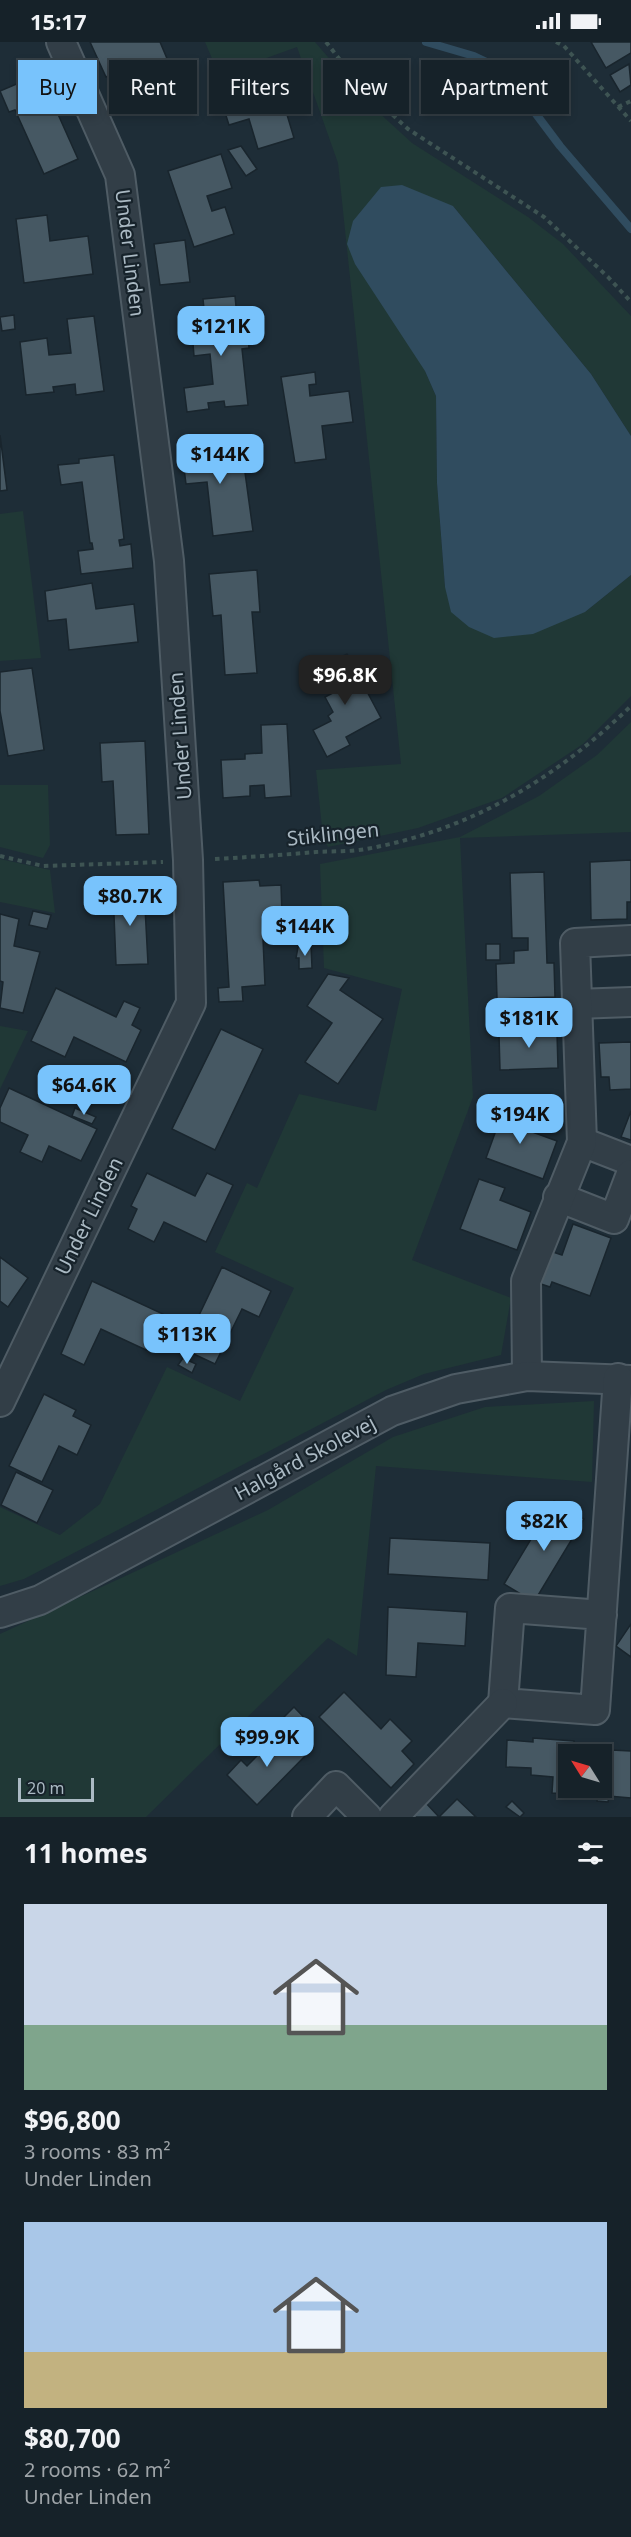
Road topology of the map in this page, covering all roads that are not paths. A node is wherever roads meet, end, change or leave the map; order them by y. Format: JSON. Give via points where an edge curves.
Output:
{"nodes":[{"id":1,"x":61,"y":42,"type":"edge"},
{"id":2,"x":631,"y":940,"type":"edge"},
{"id":3,"x":631,"y":1002,"type":"edge"},
{"id":4,"x":576,"y":1004,"type":"junction"},
{"id":5,"x":582,"y":1142,"type":"junction"},
{"id":6,"x":631,"y":1161,"type":"edge"},
{"id":7,"x":631,"y":1174,"type":"edge"},
{"id":8,"x":558,"y":1197,"type":"junction"},
{"id":9,"x":527,"y":1376,"type":"junction"},
{"id":10,"x":625,"y":1379,"type":"edge"},
{"id":11,"x":0,"y":1402,"type":"edge"},
{"id":12,"x":0,"y":1613,"type":"edge"},
{"id":13,"x":602,"y":1615,"type":"junction"},
{"id":14,"x":503,"y":1702,"type":"junction"},
{"id":15,"x":307,"y":1817,"type":"edge"},
{"id":16,"x":367,"y":1817,"type":"edge"},
{"id":17,"x":393,"y":1817,"type":"edge"}],
"edges":[{"from":1,"to":11,"type":"street","name":"Under Linden","via":[[120,176],[169,561],[188,860],[191,1003]]},
{"from":2,"to":4,"type":"street","via":[[575,943]]},
{"from":3,"to":4,"type":"street"},
{"from":4,"to":5,"type":"street"},
{"from":5,"to":6,"type":"street"},
{"from":5,"to":8,"type":"street"},
{"from":7,"to":8,"type":"street","via":[[614,1219]]},
{"from":8,"to":9,"type":"street","via":[[526,1281]]},
{"from":9,"to":10,"type":"street","name":"Halgård Skolevej"},
{"from":9,"to":12,"type":"street","name":"Halgård Skolevej","via":[[456,1389],[392,1411],[40,1600]]},
{"from":10,"to":13,"type":"street"},
{"from":13,"to":14,"type":"street","via":[[510,1608]]},
{"from":13,"to":14,"type":"street","via":[[595,1710]]},
{"from":14,"to":17,"type":"street"},
{"from":15,"to":16,"type":"street","via":[[336,1786]]}]}
